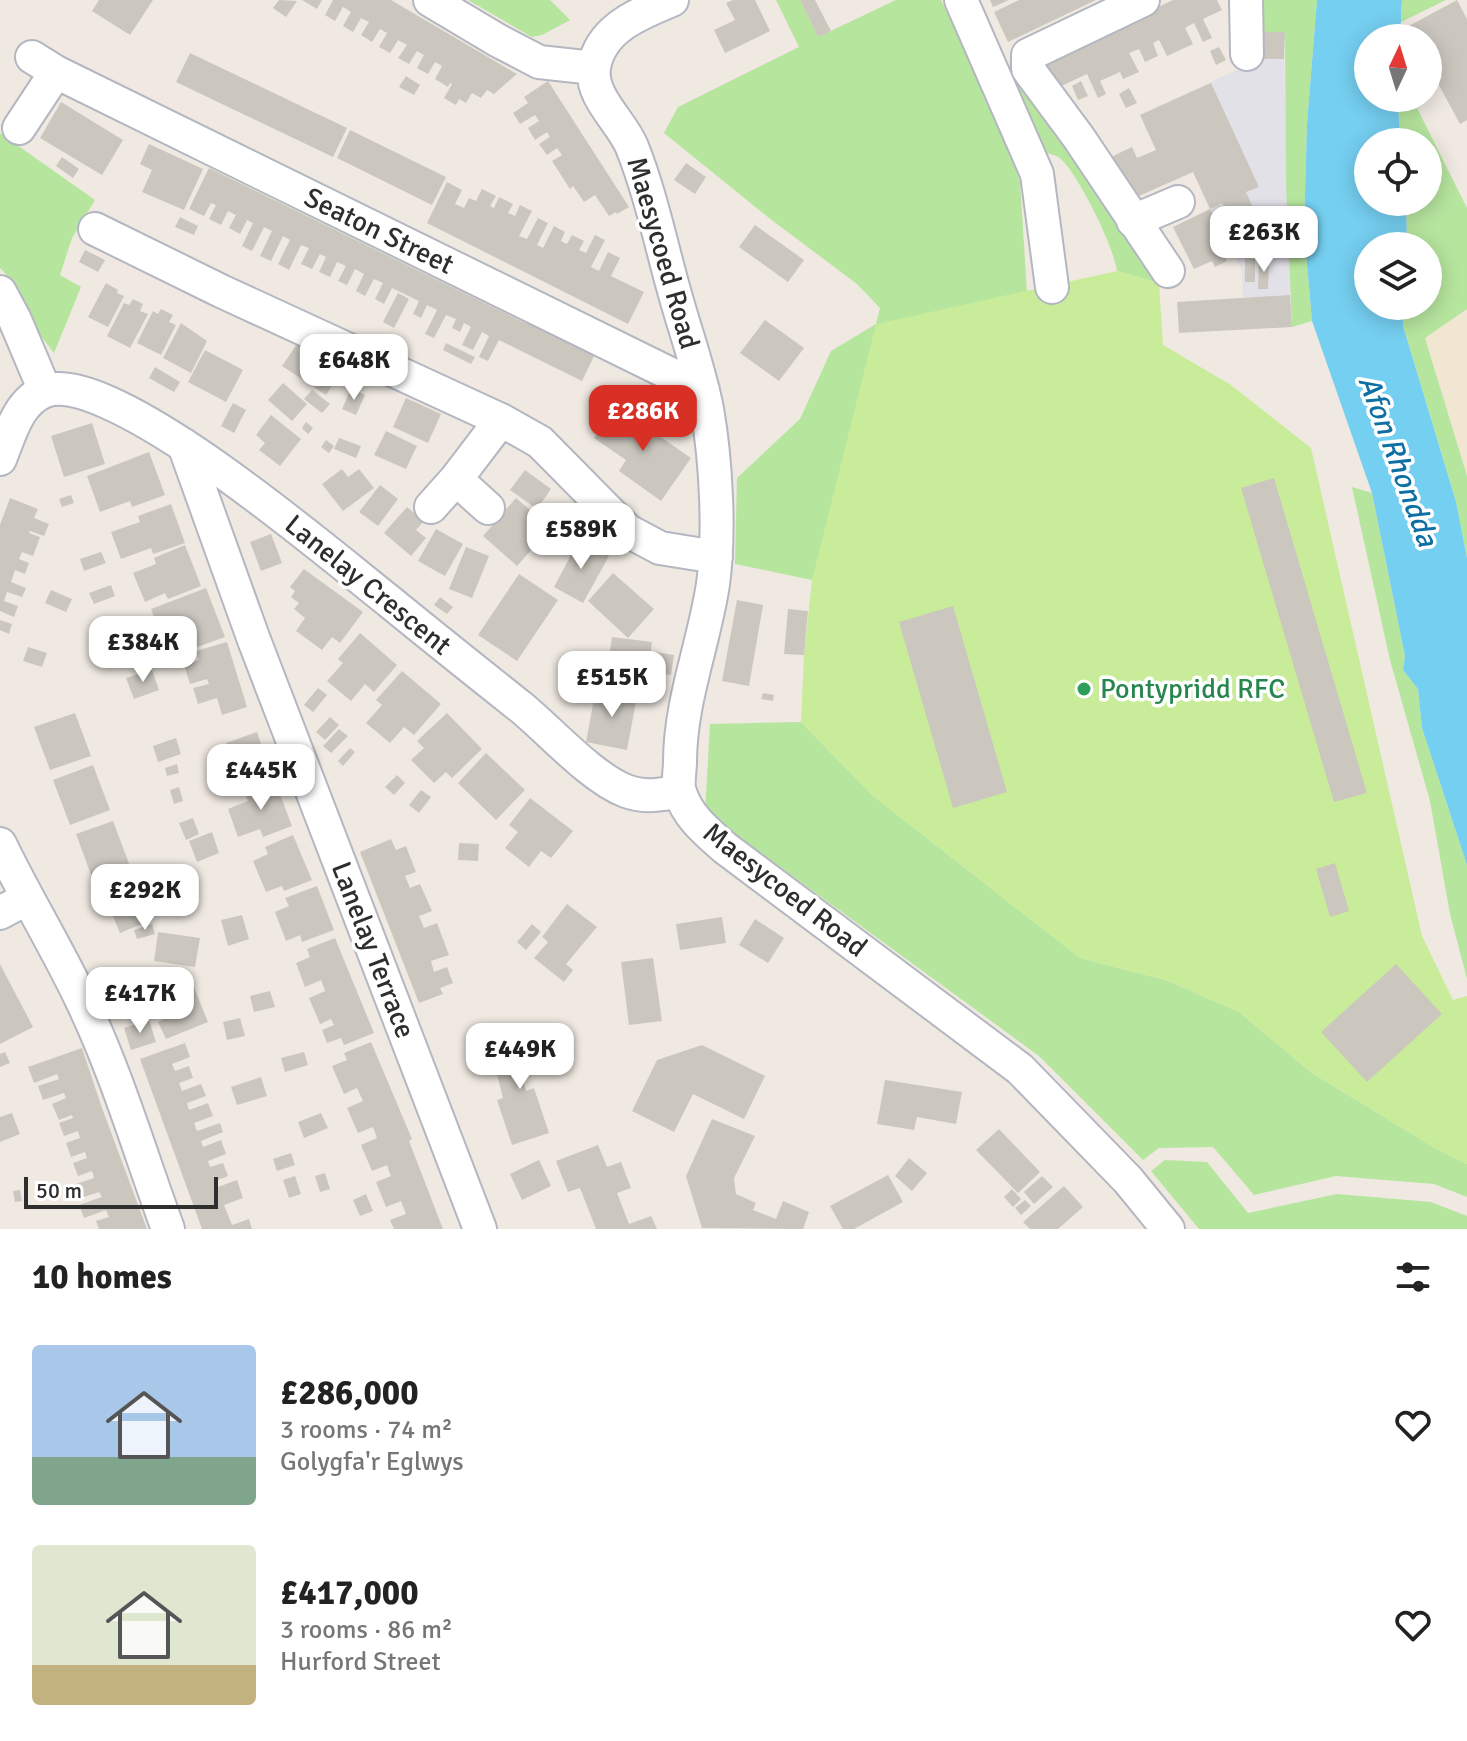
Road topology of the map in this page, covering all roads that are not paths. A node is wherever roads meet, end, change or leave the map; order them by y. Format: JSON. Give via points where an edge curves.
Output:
{"nodes":[{"id":1,"x":430,"y":0,"type":"edge"},
{"id":2,"x":672,"y":0,"type":"edge"},
{"id":3,"x":961,"y":0,"type":"edge"},
{"id":4,"x":1143,"y":0,"type":"edge"},
{"id":5,"x":1246,"y":0,"type":"edge"},
{"id":6,"x":1247,"y":54,"type":"dead end"},
{"id":7,"x":594,"y":68,"type":"junction"},
{"id":8,"x":19,"y":128,"type":"dead end"},
{"id":9,"x":1178,"y":202,"type":"dead end"},
{"id":10,"x":1133,"y":221,"type":"junction"},
{"id":11,"x":95,"y":229,"type":"dead end"},
{"id":12,"x":1168,"y":271,"type":"dead end"},
{"id":13,"x":1052,"y":287,"type":"dead end"},
{"id":14,"x":0,"y":292,"type":"edge"},
{"id":15,"x":703,"y":390,"type":"junction"},
{"id":16,"x":45,"y":391,"type":"junction"},
{"id":17,"x":501,"y":420,"type":"junction"},
{"id":18,"x":184,"y":445,"type":"junction"},
{"id":19,"x":0,"y":459,"type":"edge"},
{"id":20,"x":456,"y":479,"type":"junction"},
{"id":21,"x":431,"y":507,"type":"dead end"},
{"id":22,"x":488,"y":508,"type":"dead end"},
{"id":23,"x":716,"y":557,"type":"junction"},
{"id":24,"x":679,"y":791,"type":"junction"},
{"id":25,"x":0,"y":844,"type":"edge"},
{"id":26,"x":13,"y":906,"type":"edge"},
{"id":27,"x":168,"y":1229,"type":"edge"},
{"id":28,"x":480,"y":1229,"type":"edge"},
{"id":29,"x":1168,"y":1229,"type":"edge"}],
"edges":[{"from":1,"to":7,"type":"street","via":[[539,62]]},
{"from":2,"to":7,"type":"street","via":[[611,31]]},
{"from":3,"to":13,"type":"street","via":[[1037,174]]},
{"from":4,"to":10,"type":"street","via":[[1028,55],[1028,69]]},
{"from":5,"to":6,"type":"street"},
{"from":7,"to":15,"type":"street","name":"Maesycoed Road","via":[[594,86],[627,135],[643,173]]},
{"from":8,"to":15,"type":"street","name":"Seaton Street","via":[[44,65]]},
{"from":9,"to":10,"type":"street"},
{"from":10,"to":12,"type":"street"},
{"from":11,"to":17,"type":"street"},
{"from":14,"to":16,"type":"street"},
{"from":15,"to":23,"type":"street","name":"Maesycoed Road","via":[[710,427]]},
{"from":16,"to":18,"type":"street","name":"Lanelay Crescent","via":[[60,388],[96,397]]},
{"from":16,"to":19,"type":"street","via":[[22,409]]},
{"from":17,"to":20,"type":"street"},
{"from":17,"to":23,"type":"street","via":[[540,442],[628,531],[660,548]]},
{"from":18,"to":24,"type":"street","name":"Lanelay Crescent","via":[[283,516],[599,775],[626,791],[654,796]]},
{"from":18,"to":28,"type":"street","name":"Lanelay Terrace"},
{"from":20,"to":21,"type":"street"},
{"from":20,"to":22,"type":"street"},
{"from":23,"to":24,"type":"street","name":"Maesycoed Road","via":[[685,706]]},
{"from":24,"to":29,"type":"street","name":"Maesycoed Road","via":[[694,820],[725,848],[1020,1069]]},
{"from":25,"to":26,"type":"street"},
{"from":26,"to":27,"type":"street","via":[[57,951],[83,1003]]}]}
